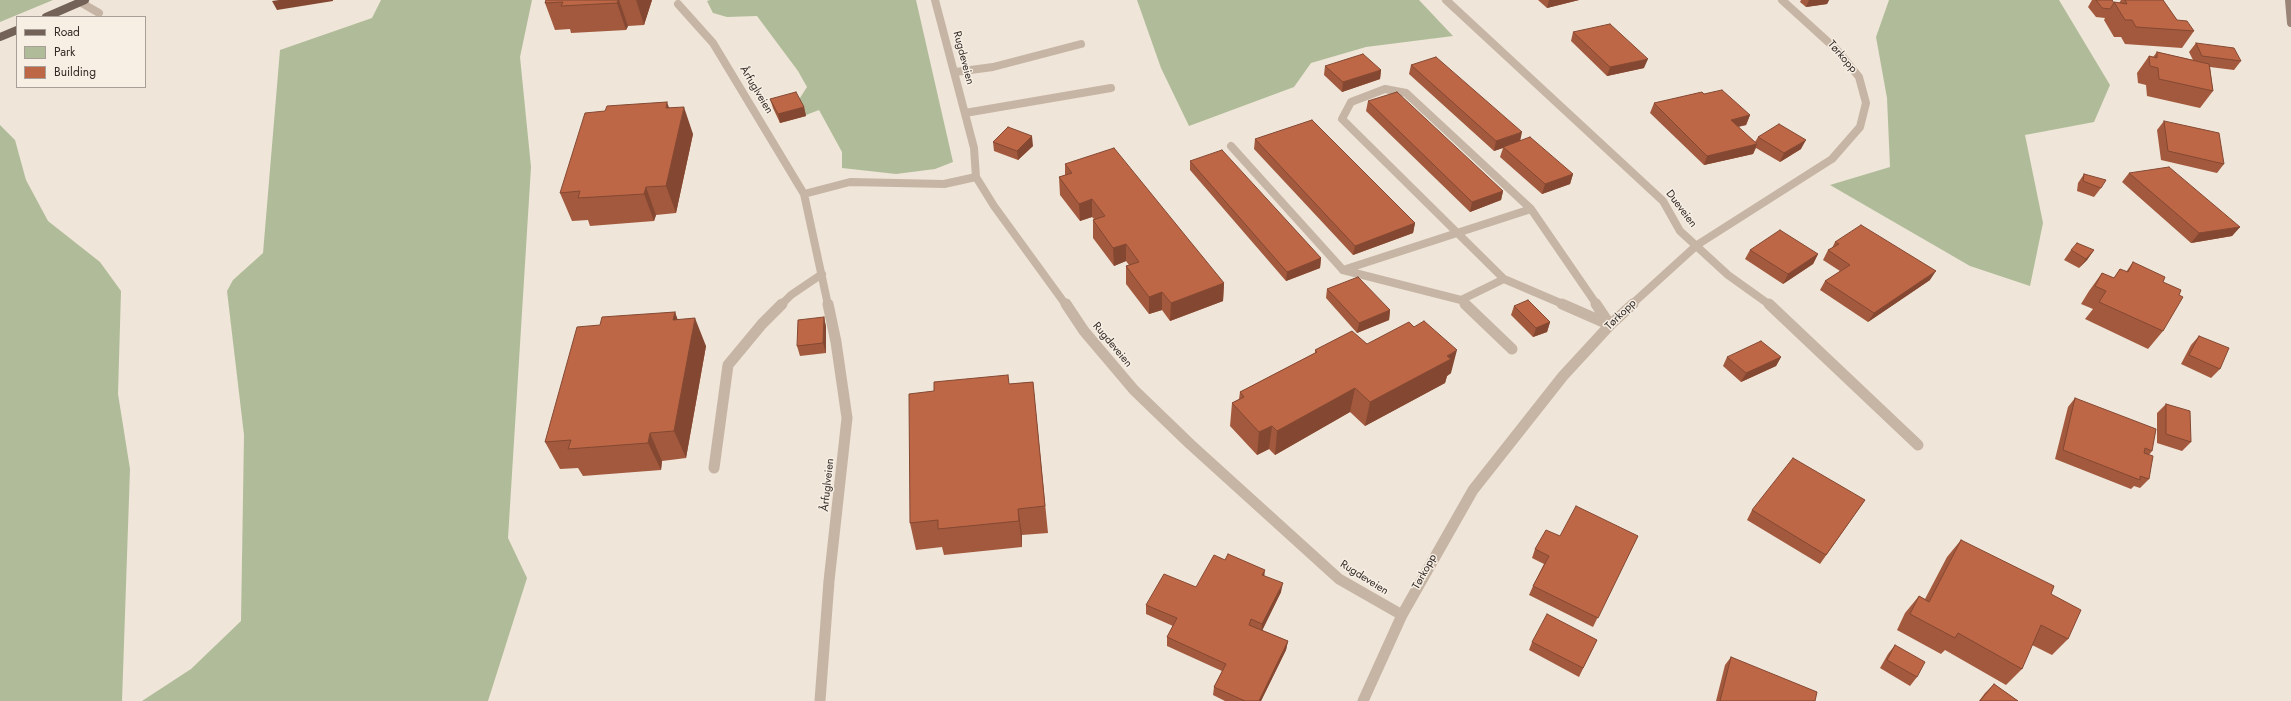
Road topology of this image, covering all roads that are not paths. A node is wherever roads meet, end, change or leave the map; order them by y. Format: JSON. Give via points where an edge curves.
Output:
{"nodes":[{"id":1,"x":935,"y":0,"type":"edge"},
{"id":2,"x":1446,"y":0,"type":"edge"},
{"id":3,"x":1782,"y":0,"type":"edge"},
{"id":4,"x":2289,"y":0,"type":"edge"},
{"id":5,"x":83,"y":1,"type":"edge"},
{"id":6,"x":678,"y":4,"type":"dead end"},
{"id":7,"x":99,"y":13,"type":"dead end"},
{"id":8,"x":48,"y":16,"type":"edge"},
{"id":9,"x":2291,"y":23,"type":"edge"},
{"id":10,"x":16,"y":30,"type":"edge"},
{"id":11,"x":0,"y":37,"type":"edge"},
{"id":12,"x":1081,"y":44,"type":"dead end"},
{"id":13,"x":955,"y":72,"type":"junction"},
{"id":14,"x":1112,"y":88,"type":"dead end"},
{"id":15,"x":965,"y":113,"type":"junction"},
{"id":16,"x":1231,"y":146,"type":"dead end"},
{"id":17,"x":976,"y":177,"type":"junction"},
{"id":18,"x":804,"y":194,"type":"junction"},
{"id":19,"x":1531,"y":209,"type":"junction"},
{"id":20,"x":1456,"y":233,"type":"junction"},
{"id":21,"x":1697,"y":246,"type":"junction"},
{"id":22,"x":1343,"y":270,"type":"junction"},
{"id":23,"x":822,"y":274,"type":"junction"},
{"id":24,"x":1504,"y":279,"type":"junction"},
{"id":25,"x":1460,"y":300,"type":"junction"},
{"id":26,"x":1610,"y":324,"type":"junction"},
{"id":27,"x":1512,"y":349,"type":"dead end"},
{"id":28,"x":1918,"y":445,"type":"dead end"},
{"id":29,"x":714,"y":468,"type":"dead end"},
{"id":30,"x":1402,"y":615,"type":"junction"},
{"id":31,"x":820,"y":701,"type":"edge"},
{"id":32,"x":1363,"y":701,"type":"edge"}],
"edges":[{"from":1,"to":13,"type":"street","name":"Rugdeveien"},
{"from":2,"to":21,"type":"street","name":"Dueveien","via":[[1662,201],[1680,231]]},
{"from":3,"to":21,"type":"street","name":"Tørkopp","via":[[1837,50],[1859,77],[1866,103],[1860,127],[1832,159]]},
{"from":4,"to":9,"type":"main road"},
{"from":5,"to":7,"type":"street"},
{"from":5,"to":8,"type":"main road"},
{"from":6,"to":18,"type":"street","name":"Årfuglveien","via":[[714,43]]},
{"from":10,"to":11,"type":"main road"},
{"from":12,"to":13,"type":"street","via":[[993,67]]},
{"from":13,"to":15,"type":"street","name":"Rugdeveien"},
{"from":14,"to":15,"type":"street"},
{"from":15,"to":17,"type":"street","name":"Rugdeveien","via":[[974,148]]},
{"from":16,"to":22,"type":"street"},
{"from":17,"to":18,"type":"street","via":[[944,184],[850,182]]},
{"from":17,"to":30,"type":"street","name":"Rugdeveien","via":[[1084,331],[1134,390],[1339,579]]},
{"from":18,"to":23,"type":"street","name":"Årfuglveien"},
{"from":19,"to":20,"type":"street"},
{"from":19,"to":20,"type":"street","via":[[1406,93],[1385,89],[1351,102],[1342,119]]},
{"from":19,"to":26,"type":"street"},
{"from":20,"to":22,"type":"street"},
{"from":20,"to":24,"type":"street"},
{"from":21,"to":26,"type":"street","name":"Tørkopp"},
{"from":21,"to":28,"type":"street","name":"Dueveien","via":[[1728,275],[1778,311]]},
{"from":22,"to":25,"type":"street"},
{"from":23,"to":29,"type":"street","via":[[791,295],[762,324],[728,365]]},
{"from":23,"to":31,"type":"street","name":"Årfuglveien","via":[[836,342],[847,418],[829,581]]},
{"from":24,"to":25,"type":"street"},
{"from":24,"to":26,"type":"street"},
{"from":25,"to":27,"type":"street"},
{"from":26,"to":30,"type":"street","name":"Tørkopp","via":[[1564,376],[1472,490]]},
{"from":30,"to":32,"type":"street","name":"Tørkopp"}]}
